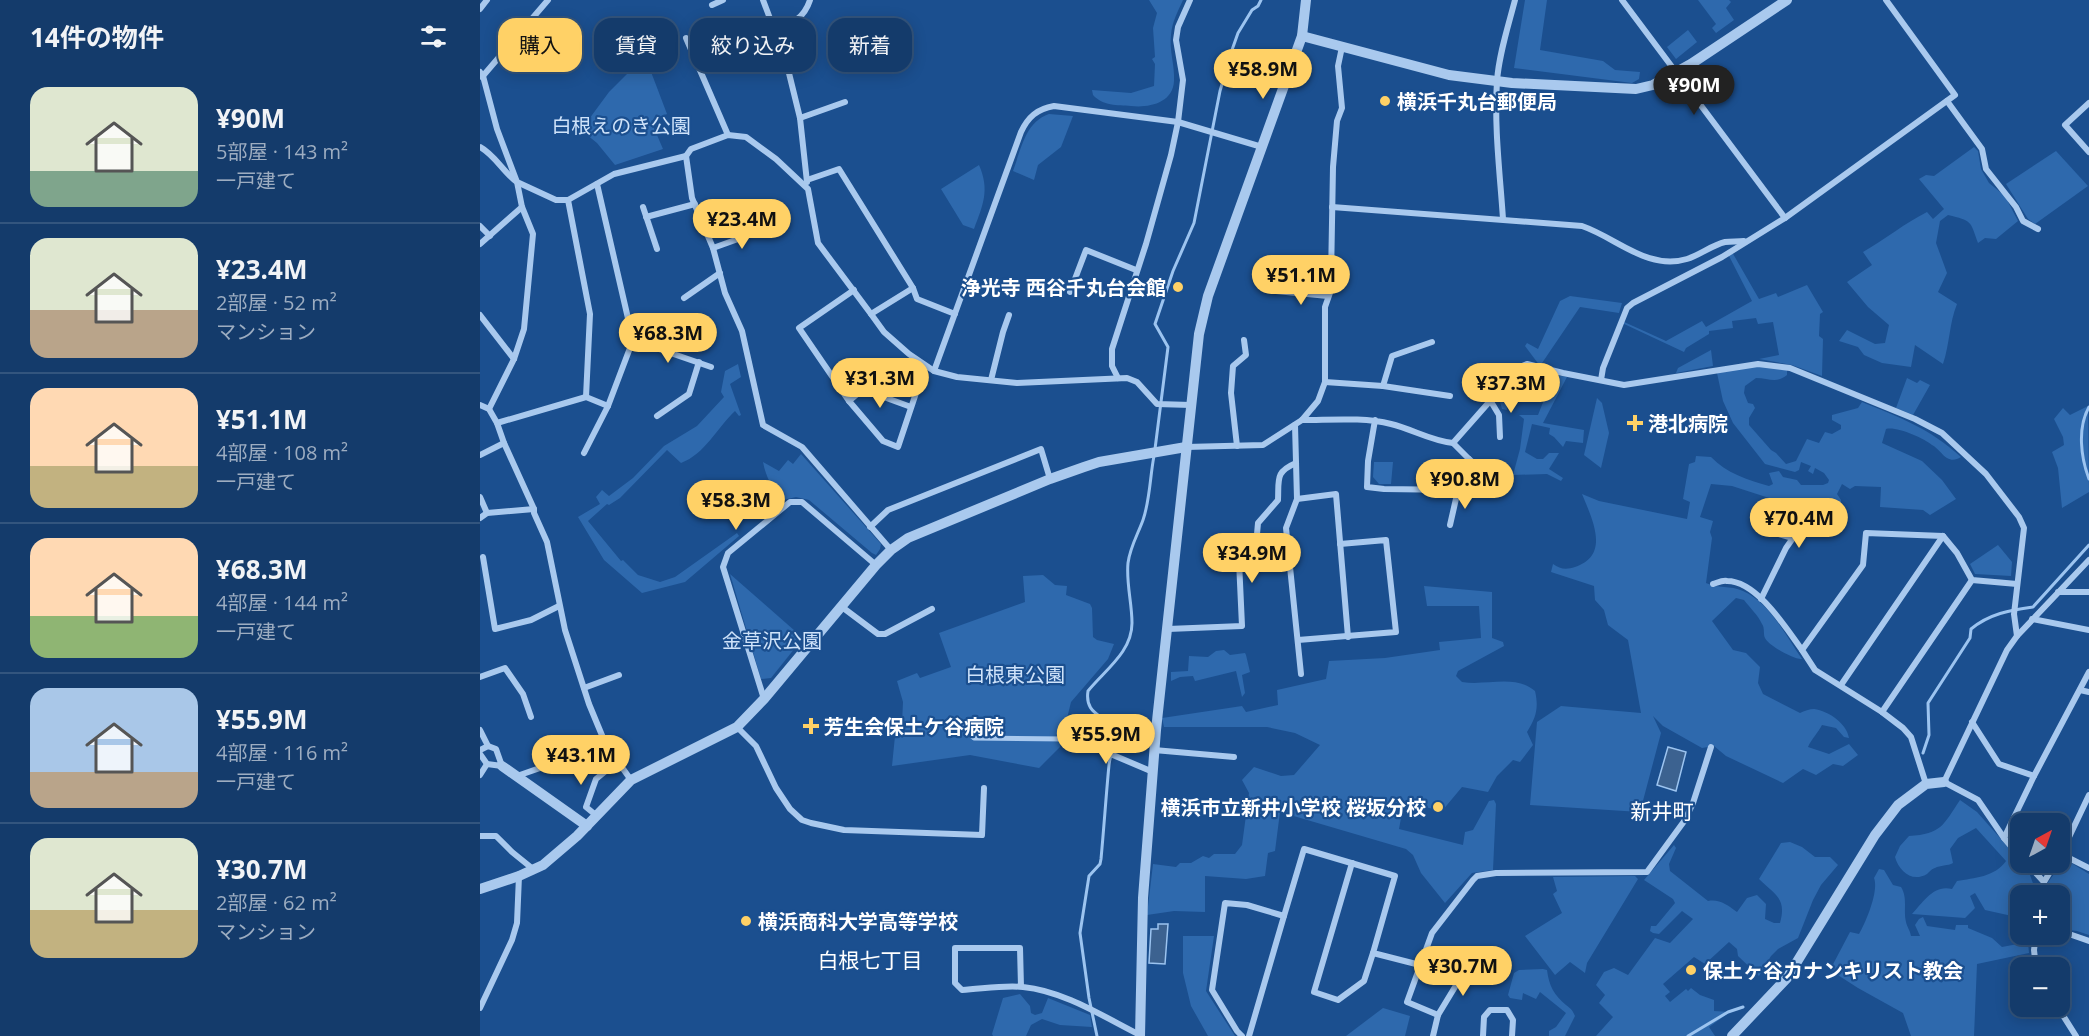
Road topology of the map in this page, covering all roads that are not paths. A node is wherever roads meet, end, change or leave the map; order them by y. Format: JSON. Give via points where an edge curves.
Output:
{"nodes":[{"id":1,"x":487,"y":0,"type":"edge"},
{"id":2,"x":548,"y":0,"type":"edge"},
{"id":3,"x":723,"y":0,"type":"edge"},
{"id":4,"x":763,"y":0,"type":"edge"},
{"id":5,"x":810,"y":0,"type":"edge"},
{"id":6,"x":1190,"y":0,"type":"edge"},
{"id":7,"x":1306,"y":0,"type":"edge"},
{"id":8,"x":1515,"y":0,"type":"edge"},
{"id":9,"x":1622,"y":0,"type":"edge"},
{"id":10,"x":1787,"y":0,"type":"edge"},
{"id":11,"x":1886,"y":0,"type":"edge"},
{"id":12,"x":712,"y":5,"type":"dead end"},
{"id":13,"x":480,"y":9,"type":"edge"},
{"id":14,"x":769,"y":18,"type":"edge"},
{"id":15,"x":799,"y":18,"type":"edge"},
{"id":16,"x":1302,"y":36,"type":"junction"},
{"id":17,"x":686,"y":38,"type":"dead end"},
{"id":18,"x":1342,"y":47,"type":"junction"},
{"id":19,"x":789,"y":72,"type":"edge"},
{"id":20,"x":1676,"y":73,"type":"junction"},
{"id":21,"x":481,"y":76,"type":"edge"},
{"id":22,"x":1497,"y":81,"type":"junction"},
{"id":23,"x":1947,"y":100,"type":"junction"},
{"id":24,"x":845,"y":102,"type":"dead end"},
{"id":25,"x":2089,"y":103,"type":"edge"},
{"id":26,"x":801,"y":118,"type":"junction"},
{"id":27,"x":1178,"y":122,"type":"junction"},
{"id":28,"x":728,"y":135,"type":"junction"},
{"id":29,"x":480,"y":147,"type":"edge"},
{"id":30,"x":1262,"y":147,"type":"junction"},
{"id":31,"x":2089,"y":152,"type":"edge"},
{"id":32,"x":686,"y":156,"type":"junction"},
{"id":33,"x":807,"y":180,"type":"junction"},
{"id":34,"x":517,"y":182,"type":"junction"},
{"id":35,"x":597,"y":184,"type":"junction"},
{"id":36,"x":808,"y":189,"type":"junction"},
{"id":37,"x":568,"y":200,"type":"junction"},
{"id":38,"x":695,"y":204,"type":"junction"},
{"id":39,"x":522,"y":207,"type":"junction"},
{"id":40,"x":643,"y":207,"type":"dead end"},
{"id":41,"x":1332,"y":207,"type":"junction"},
{"id":42,"x":646,"y":217,"type":"junction"},
{"id":43,"x":1785,"y":218,"type":"junction"},
{"id":44,"x":1503,"y":219,"type":"junction"},
{"id":45,"x":480,"y":226,"type":"edge"},
{"id":46,"x":2038,"y":229,"type":"dead end"},
{"id":47,"x":763,"y":230,"type":"dead end"},
{"id":48,"x":490,"y":236,"type":"junction"},
{"id":49,"x":1746,"y":241,"type":"junction"},
{"id":50,"x":480,"y":244,"type":"edge"},
{"id":51,"x":713,"y":248,"type":"junction"},
{"id":52,"x":657,"y":249,"type":"dead end"},
{"id":53,"x":1136,"y":270,"type":"junction"},
{"id":54,"x":720,"y":273,"type":"junction"},
{"id":55,"x":913,"y":288,"type":"junction"},
{"id":56,"x":854,"y":290,"type":"junction"},
{"id":57,"x":1276,"y":291,"type":"dead end"},
{"id":58,"x":1070,"y":292,"type":"dead end"},
{"id":59,"x":1328,"y":296,"type":"junction"},
{"id":60,"x":684,"y":298,"type":"dead end"},
{"id":61,"x":871,"y":314,"type":"junction"},
{"id":62,"x":955,"y":314,"type":"junction"},
{"id":63,"x":480,"y":315,"type":"edge"},
{"id":64,"x":1009,"y":315,"type":"dead end"},
{"id":65,"x":633,"y":340,"type":"junction"},
{"id":66,"x":1244,"y":340,"type":"dead end"},
{"id":67,"x":1432,"y":342,"type":"dead end"},
{"id":68,"x":514,"y":359,"type":"junction"},
{"id":69,"x":699,"y":362,"type":"junction"},
{"id":70,"x":925,"y":366,"type":"junction"},
{"id":71,"x":711,"y":367,"type":"dead end"},
{"id":72,"x":934,"y":371,"type":"junction"},
{"id":73,"x":1118,"y":378,"type":"junction"},
{"id":74,"x":991,"y":380,"type":"junction"},
{"id":75,"x":1601,"y":380,"type":"junction"},
{"id":76,"x":1325,"y":382,"type":"junction"},
{"id":77,"x":1383,"y":386,"type":"junction"},
{"id":78,"x":1450,"y":396,"type":"dead end"},
{"id":79,"x":586,"y":397,"type":"junction"},
{"id":80,"x":1490,"y":400,"type":"junction"},
{"id":81,"x":849,"y":401,"type":"junction"},
{"id":82,"x":480,"y":405,"type":"edge"},
{"id":83,"x":1191,"y":405,"type":"junction"},
{"id":84,"x":608,"y":406,"type":"junction"},
{"id":85,"x":911,"y":407,"type":"junction"},
{"id":86,"x":489,"y":409,"type":"junction"},
{"id":87,"x":657,"y":416,"type":"dead end"},
{"id":88,"x":1302,"y":420,"type":"junction"},
{"id":89,"x":1375,"y":420,"type":"junction"},
{"id":90,"x":497,"y":423,"type":"junction"},
{"id":91,"x":1295,"y":425,"type":"junction"},
{"id":92,"x":1500,"y":437,"type":"dead end"},
{"id":93,"x":504,"y":443,"type":"junction"},
{"id":94,"x":1453,"y":443,"type":"junction"},
{"id":95,"x":1238,"y":446,"type":"junction"},
{"id":96,"x":1186,"y":447,"type":"junction"},
{"id":97,"x":584,"y":453,"type":"dead end"},
{"id":98,"x":480,"y":455,"type":"edge"},
{"id":99,"x":1468,"y":459,"type":"junction"},
{"id":100,"x":1296,"y":462,"type":"junction"},
{"id":101,"x":1497,"y":472,"type":"dead end"},
{"id":102,"x":1050,"y":479,"type":"junction"},
{"id":103,"x":1458,"y":490,"type":"junction"},
{"id":104,"x":480,"y":497,"type":"edge"},
{"id":105,"x":1297,"y":499,"type":"junction"},
{"id":106,"x":534,"y":509,"type":"junction"},
{"id":107,"x":487,"y":513,"type":"junction"},
{"id":108,"x":480,"y":518,"type":"edge"},
{"id":109,"x":1450,"y":525,"type":"dead end"},
{"id":110,"x":870,"y":527,"type":"junction"},
{"id":111,"x":1760,"y":529,"type":"dead end"},
{"id":112,"x":1943,"y":536,"type":"junction"},
{"id":113,"x":1340,"y":544,"type":"junction"},
{"id":114,"x":891,"y":550,"type":"junction"},
{"id":115,"x":483,"y":557,"type":"dead end"},
{"id":116,"x":2089,"y":560,"type":"edge"},
{"id":117,"x":876,"y":565,"type":"junction"},
{"id":118,"x":1972,"y":580,"type":"junction"},
{"id":119,"x":1713,"y":584,"type":"dead end"},
{"id":120,"x":2017,"y":584,"type":"junction"},
{"id":121,"x":2058,"y":592,"type":"junction"},
{"id":122,"x":2089,"y":592,"type":"edge"},
{"id":123,"x":1761,"y":599,"type":"junction"},
{"id":124,"x":559,"y":606,"type":"junction"},
{"id":125,"x":842,"y":607,"type":"junction"},
{"id":126,"x":932,"y":609,"type":"dead end"},
{"id":127,"x":2032,"y":619,"type":"junction"},
{"id":128,"x":1168,"y":629,"type":"junction"},
{"id":129,"x":2089,"y":630,"type":"edge"},
{"id":130,"x":2017,"y":636,"type":"junction"},
{"id":131,"x":1348,"y":637,"type":"junction"},
{"id":132,"x":1298,"y":640,"type":"junction"},
{"id":133,"x":1802,"y":650,"type":"junction"},
{"id":134,"x":2089,"y":672,"type":"edge"},
{"id":135,"x":1301,"y":674,"type":"dead end"},
{"id":136,"x":619,"y":675,"type":"dead end"},
{"id":137,"x":480,"y":677,"type":"edge"},
{"id":138,"x":1841,"y":685,"type":"junction"},
{"id":139,"x":584,"y":688,"type":"junction"},
{"id":140,"x":2080,"y":690,"type":"junction"},
{"id":141,"x":2089,"y":692,"type":"edge"},
{"id":142,"x":764,"y":699,"type":"junction"},
{"id":143,"x":1882,"y":712,"type":"junction"},
{"id":144,"x":531,"y":717,"type":"dead end"},
{"id":145,"x":959,"y":718,"type":"dead end"},
{"id":146,"x":1972,"y":722,"type":"junction"},
{"id":147,"x":737,"y":727,"type":"junction"},
{"id":148,"x":480,"y":730,"type":"edge"},
{"id":149,"x":1065,"y":739,"type":"joint"},
{"id":150,"x":606,"y":745,"type":"junction"},
{"id":151,"x":488,"y":746,"type":"junction"},
{"id":152,"x":1711,"y":747,"type":"dead end"},
{"id":153,"x":1154,"y":750,"type":"junction"},
{"id":154,"x":480,"y":752,"type":"edge"},
{"id":155,"x":1234,"y":757,"type":"dead end"},
{"id":156,"x":618,"y":761,"type":"junction"},
{"id":157,"x":487,"y":764,"type":"junction"},
{"id":158,"x":502,"y":766,"type":"junction"},
{"id":159,"x":1153,"y":772,"type":"junction"},
{"id":160,"x":480,"y":775,"type":"edge"},
{"id":161,"x":518,"y":776,"type":"junction"},
{"id":162,"x":2034,"y":776,"type":"junction"},
{"id":163,"x":631,"y":780,"type":"junction"},
{"id":164,"x":1944,"y":782,"type":"junction"},
{"id":165,"x":1926,"y":784,"type":"junction"},
{"id":166,"x":984,"y":788,"type":"dead end"},
{"id":167,"x":2089,"y":795,"type":"edge"},
{"id":168,"x":597,"y":816,"type":"junction"},
{"id":169,"x":587,"y":826,"type":"junction"},
{"id":170,"x":2070,"y":834,"type":"edge"},
{"id":171,"x":480,"y":836,"type":"edge"},
{"id":172,"x":2004,"y":838,"type":"junction"},
{"id":173,"x":2010,"y":845,"type":"edge"},
{"id":174,"x":2070,"y":859,"type":"edge"},
{"id":175,"x":1352,"y":863,"type":"junction"},
{"id":176,"x":2089,"y":868,"type":"edge"},
{"id":177,"x":534,"y":870,"type":"junction"},
{"id":178,"x":2036,"y":873,"type":"edge"},
{"id":179,"x":2049,"y":873,"type":"edge"},
{"id":180,"x":519,"y":876,"type":"junction"},
{"id":181,"x":2044,"y":882,"type":"junction"},
{"id":182,"x":2044,"y":885,"type":"edge"},
{"id":183,"x":480,"y":889,"type":"edge"},
{"id":184,"x":1284,"y":916,"type":"junction"},
{"id":185,"x":2070,"y":934,"type":"edge"},
{"id":186,"x":2089,"y":941,"type":"edge"},
{"id":187,"x":1472,"y":950,"type":"dead end"},
{"id":188,"x":1373,"y":953,"type":"junction"},
{"id":189,"x":1420,"y":965,"type":"junction"},
{"id":190,"x":1021,"y":987,"type":"junction"},
{"id":191,"x":480,"y":1008,"type":"edge"},
{"id":192,"x":1438,"y":1015,"type":"junction"},
{"id":193,"x":2064,"y":1017,"type":"edge"},
{"id":194,"x":1140,"y":1036,"type":"edge"},
{"id":195,"x":1242,"y":1036,"type":"edge"},
{"id":196,"x":1249,"y":1036,"type":"edge"},
{"id":197,"x":1433,"y":1036,"type":"edge"},
{"id":198,"x":1483,"y":1036,"type":"edge"},
{"id":199,"x":1512,"y":1036,"type":"edge"},
{"id":200,"x":1732,"y":1036,"type":"edge"},
{"id":201,"x":2076,"y":1036,"type":"edge"}],
"edges":[{"from":1,"to":13,"type":"street"},
{"from":2,"to":21,"type":"street"},
{"from":3,"to":12,"type":"street"},
{"from":4,"to":14,"type":"street"},
{"from":5,"to":15,"type":"street"},
{"from":6,"to":27,"type":"street","via":[[1176,40],[1183,80]]},
{"from":7,"to":16,"type":"street"},
{"from":8,"to":22,"type":"street"},
{"from":9,"to":20,"type":"street"},
{"from":10,"to":20,"type":"street"},
{"from":11,"to":23,"type":"street","via":[[1954,95]]},
{"from":16,"to":18,"type":"street"},
{"from":16,"to":30,"type":"street"},
{"from":17,"to":28,"type":"street"},
{"from":18,"to":22,"type":"street","via":[[1449,75]]},
{"from":18,"to":41,"type":"street","via":[[1338,66],[1342,101],[1337,121]]},
{"from":19,"to":26,"type":"street"},
{"from":20,"to":22,"type":"street","via":[[1636,89]]},
{"from":20,"to":43,"type":"street"},
{"from":21,"to":34,"type":"street"},
{"from":22,"to":44,"type":"street"},
{"from":23,"to":43,"type":"street"},
{"from":23,"to":46,"type":"street","via":[[1982,149],[1990,176],[2023,221]]},
{"from":24,"to":26,"type":"street"},
{"from":25,"to":31,"type":"street","via":[[2065,125]]},
{"from":26,"to":33,"type":"street"},
{"from":27,"to":30,"type":"street"},
{"from":27,"to":53,"type":"street"},
{"from":27,"to":62,"type":"street","via":[[1054,106],[1029,117]]},
{"from":28,"to":32,"type":"street","via":[[691,149]]},
{"from":28,"to":36,"type":"street","via":[[746,137]]},
{"from":29,"to":34,"type":"street"},
{"from":30,"to":83,"type":"street","via":[[1202,316]]},
{"from":32,"to":35,"type":"street","via":[[614,174]]},
{"from":32,"to":38,"type":"street"},
{"from":33,"to":36,"type":"street"},
{"from":33,"to":55,"type":"street","via":[[839,169]]},
{"from":34,"to":37,"type":"street","via":[[556,200]]},
{"from":34,"to":39,"type":"street"},
{"from":35,"to":37,"type":"street"},
{"from":35,"to":65,"type":"street"},
{"from":36,"to":56,"type":"street","via":[[818,243]]},
{"from":37,"to":79,"type":"street","via":[[590,314]]},
{"from":38,"to":42,"type":"street"},
{"from":38,"to":51,"type":"street"},
{"from":39,"to":48,"type":"street"},
{"from":39,"to":68,"type":"street","via":[[533,234],[524,329]]},
{"from":40,"to":42,"type":"street"},
{"from":41,"to":44,"type":"street"},
{"from":41,"to":59,"type":"street","via":[[1332,278]]},
{"from":42,"to":52,"type":"street"},
{"from":43,"to":49,"type":"street"},
{"from":44,"to":49,"type":"street","via":[[1582,226],[1645,259],[1667,262],[1686,260],[1724,243]]},
{"from":45,"to":48,"type":"street"},
{"from":47,"to":51,"type":"street"},
{"from":48,"to":50,"type":"street"},
{"from":49,"to":75,"type":"street","via":[[1627,308]]},
{"from":51,"to":54,"type":"street"},
{"from":53,"to":58,"type":"street","via":[[1086,250]]},
{"from":53,"to":73,"type":"street","via":[[1112,349],[1112,366]]},
{"from":54,"to":60,"type":"street"},
{"from":54,"to":110,"type":"street","via":[[742,331],[763,425],[802,447]]},
{"from":55,"to":61,"type":"street"},
{"from":55,"to":62,"type":"street","via":[[917,299]]},
{"from":56,"to":61,"type":"street"},
{"from":56,"to":81,"type":"street","via":[[800,328]]},
{"from":57,"to":59,"type":"street"},
{"from":59,"to":76,"type":"street"},
{"from":61,"to":70,"type":"street","via":[[884,332]]},
{"from":62,"to":72,"type":"street"},
{"from":63,"to":68,"type":"street"},
{"from":64,"to":74,"type":"street"},
{"from":65,"to":69,"type":"street"},
{"from":65,"to":84,"type":"street"},
{"from":66,"to":95,"type":"street","via":[[1246,355],[1233,366],[1231,393]]},
{"from":67,"to":77,"type":"street","via":[[1392,356]]},
{"from":68,"to":86,"type":"street"},
{"from":69,"to":71,"type":"street"},
{"from":69,"to":87,"type":"street","via":[[689,394]]},
{"from":70,"to":72,"type":"street"},
{"from":70,"to":85,"type":"street"},
{"from":72,"to":74,"type":"street"},
{"from":73,"to":74,"type":"street","via":[[1017,383]]},
{"from":73,"to":83,"type":"street","via":[[1137,382],[1158,404]]},
{"from":75,"to":80,"type":"street","via":[[1527,364]]},
{"from":75,"to":120,"type":"street","via":[[1624,384],[1758,364],[1790,369],[1915,419],[1942,433],[1986,474],[2019,518],[2024,536]]},
{"from":76,"to":77,"type":"street"},
{"from":76,"to":88,"type":"street","via":[[1318,401]]},
{"from":77,"to":78,"type":"street"},
{"from":79,"to":84,"type":"street"},
{"from":79,"to":90,"type":"street"},
{"from":80,"to":92,"type":"street","via":[[1499,415]]},
{"from":80,"to":94,"type":"street"},
{"from":81,"to":85,"type":"street","via":[[868,385],[881,396]]},
{"from":81,"to":85,"type":"street","via":[[883,441],[898,447]]},
{"from":82,"to":86,"type":"street"},
{"from":83,"to":96,"type":"street"},
{"from":84,"to":97,"type":"street"},
{"from":86,"to":90,"type":"street"},
{"from":88,"to":89,"type":"street"},
{"from":88,"to":91,"type":"street"},
{"from":89,"to":94,"type":"street","via":[[1439,442]]},
{"from":89,"to":103,"type":"street","via":[[1367,487]]},
{"from":90,"to":93,"type":"street"},
{"from":91,"to":95,"type":"street","via":[[1263,445]]},
{"from":91,"to":100,"type":"street"},
{"from":93,"to":98,"type":"street"},
{"from":93,"to":106,"type":"street"},
{"from":94,"to":99,"type":"street"},
{"from":95,"to":96,"type":"street"},
{"from":96,"to":102,"type":"street","via":[[1100,462]]},
{"from":96,"to":128,"type":"street"},
{"from":99,"to":101,"type":"street","via":[[1480,469]]},
{"from":99,"to":103,"type":"street"},
{"from":100,"to":105,"type":"street"},
{"from":100,"to":128,"type":"street","via":[[1282,470],[1278,500],[1258,523],[1255,556],[1239,561],[1242,626]]},
{"from":102,"to":110,"type":"street","via":[[1041,449],[888,510]]},
{"from":102,"to":114,"type":"street","via":[[921,532]]},
{"from":103,"to":109,"type":"street"},
{"from":104,"to":107,"type":"street"},
{"from":105,"to":113,"type":"street","via":[[1336,494]]},
{"from":105,"to":132,"type":"street","via":[[1286,528]]},
{"from":106,"to":107,"type":"street"},
{"from":106,"to":124,"type":"street","via":[[547,542]]},
{"from":107,"to":108,"type":"street"},
{"from":110,"to":114,"type":"street"},
{"from":111,"to":123,"type":"street","via":[[1792,538]]},
{"from":112,"to":118,"type":"street"},
{"from":112,"to":133,"type":"street","via":[[1866,533],[1863,565]]},
{"from":112,"to":138,"type":"street"},
{"from":113,"to":131,"type":"street"},
{"from":113,"to":131,"type":"street","via":[[1386,540],[1396,632]]},
{"from":114,"to":117,"type":"street"},
{"from":115,"to":124,"type":"street","via":[[495,629],[531,620]]},
{"from":116,"to":121,"type":"street"},
{"from":117,"to":125,"type":"street"},
{"from":117,"to":142,"type":"street","via":[[802,502],[790,502],[728,553],[723,567]]},
{"from":118,"to":120,"type":"street"},
{"from":118,"to":143,"type":"street"},
{"from":119,"to":123,"type":"street","via":[[1726,580],[1739,584]]},
{"from":120,"to":130,"type":"street"},
{"from":121,"to":122,"type":"street"},
{"from":121,"to":127,"type":"street"},
{"from":123,"to":133,"type":"street"},
{"from":124,"to":139,"type":"street"},
{"from":125,"to":126,"type":"street","via":[[878,634]]},
{"from":125,"to":142,"type":"street"},
{"from":127,"to":129,"type":"street"},
{"from":127,"to":130,"type":"street"},
{"from":128,"to":153,"type":"street"},
{"from":130,"to":146,"type":"street"},
{"from":131,"to":132,"type":"street"},
{"from":132,"to":135,"type":"street"},
{"from":133,"to":138,"type":"street","via":[[1815,670]]},
{"from":134,"to":140,"type":"street"},
{"from":136,"to":139,"type":"street"},
{"from":137,"to":144,"type":"street","via":[[505,668],[523,694]]},
{"from":138,"to":143,"type":"street"},
{"from":139,"to":150,"type":"street"},
{"from":140,"to":141,"type":"street"},
{"from":140,"to":162,"type":"street"},
{"from":142,"to":147,"type":"street"},
{"from":143,"to":165,"type":"street","via":[[1911,737]]},
{"from":145,"to":149,"type":"street","via":[[974,738]]},
{"from":146,"to":162,"type":"street","via":[[1999,764]]},
{"from":146,"to":164,"type":"street"},
{"from":147,"to":163,"type":"street"},
{"from":147,"to":166,"type":"street","via":[[756,746],[790,809],[811,824],[844,830],[982,835]]},
{"from":148,"to":151,"type":"street"},
{"from":149,"to":159,"type":"street","via":[[1087,744]]},
{"from":150,"to":156,"type":"street"},
{"from":150,"to":161,"type":"street"},
{"from":151,"to":154,"type":"street"},
{"from":151,"to":158,"type":"street","via":[[496,749]]},
{"from":152,"to":189,"type":"street","via":[[1685,820],[1647,872],[1477,876],[1432,933]]},
{"from":153,"to":155,"type":"street"},
{"from":153,"to":159,"type":"street"},
{"from":154,"to":157,"type":"street"},
{"from":156,"to":163,"type":"street"},
{"from":156,"to":168,"type":"street","via":[[597,778],[586,807]]},
{"from":157,"to":158,"type":"street"},
{"from":157,"to":160,"type":"street"},
{"from":158,"to":161,"type":"street"},
{"from":159,"to":194,"type":"street","via":[[1143,898]]},
{"from":161,"to":169,"type":"street"},
{"from":162,"to":172,"type":"street"},
{"from":163,"to":168,"type":"street"},
{"from":164,"to":165,"type":"street"},
{"from":164,"to":172,"type":"street","via":[[1978,800]]},
{"from":165,"to":200,"type":"street","via":[[1886,819],[1787,978]]},
{"from":167,"to":170,"type":"street"},
{"from":168,"to":169,"type":"street"},
{"from":169,"to":177,"type":"street"},
{"from":171,"to":177,"type":"street","via":[[496,837]]},
{"from":172,"to":173,"type":"street"},
{"from":174,"to":176,"type":"street"},
{"from":175,"to":184,"type":"street","via":[[1304,849]]},
{"from":175,"to":188,"type":"street","via":[[1395,876]]},
{"from":175,"to":188,"type":"street","via":[[1314,992],[1338,1000],[1364,981]]},
{"from":177,"to":180,"type":"street"},
{"from":178,"to":181,"type":"street"},
{"from":179,"to":181,"type":"street"},
{"from":180,"to":183,"type":"street"},
{"from":180,"to":191,"type":"street","via":[[517,923],[512,940]]},
{"from":181,"to":182,"type":"street"},
{"from":184,"to":195,"type":"street","via":[[1225,903],[1212,990]]},
{"from":184,"to":196,"type":"street"},
{"from":185,"to":186,"type":"street"},
{"from":187,"to":192,"type":"street"},
{"from":188,"to":189,"type":"street"},
{"from":189,"to":192,"type":"street","via":[[1407,1002]]},
{"from":190,"to":190,"type":"street","via":[[962,990],[954,983],[955,948],[1020,948]]},
{"from":190,"to":194,"type":"street","via":[[1067,999]]},
{"from":192,"to":197,"type":"street"},
{"from":193,"to":201,"type":"street"},
{"from":198,"to":199,"type":"street","via":[[1484,1017],[1490,1010],[1507,1010],[1513,1020]]}]}
